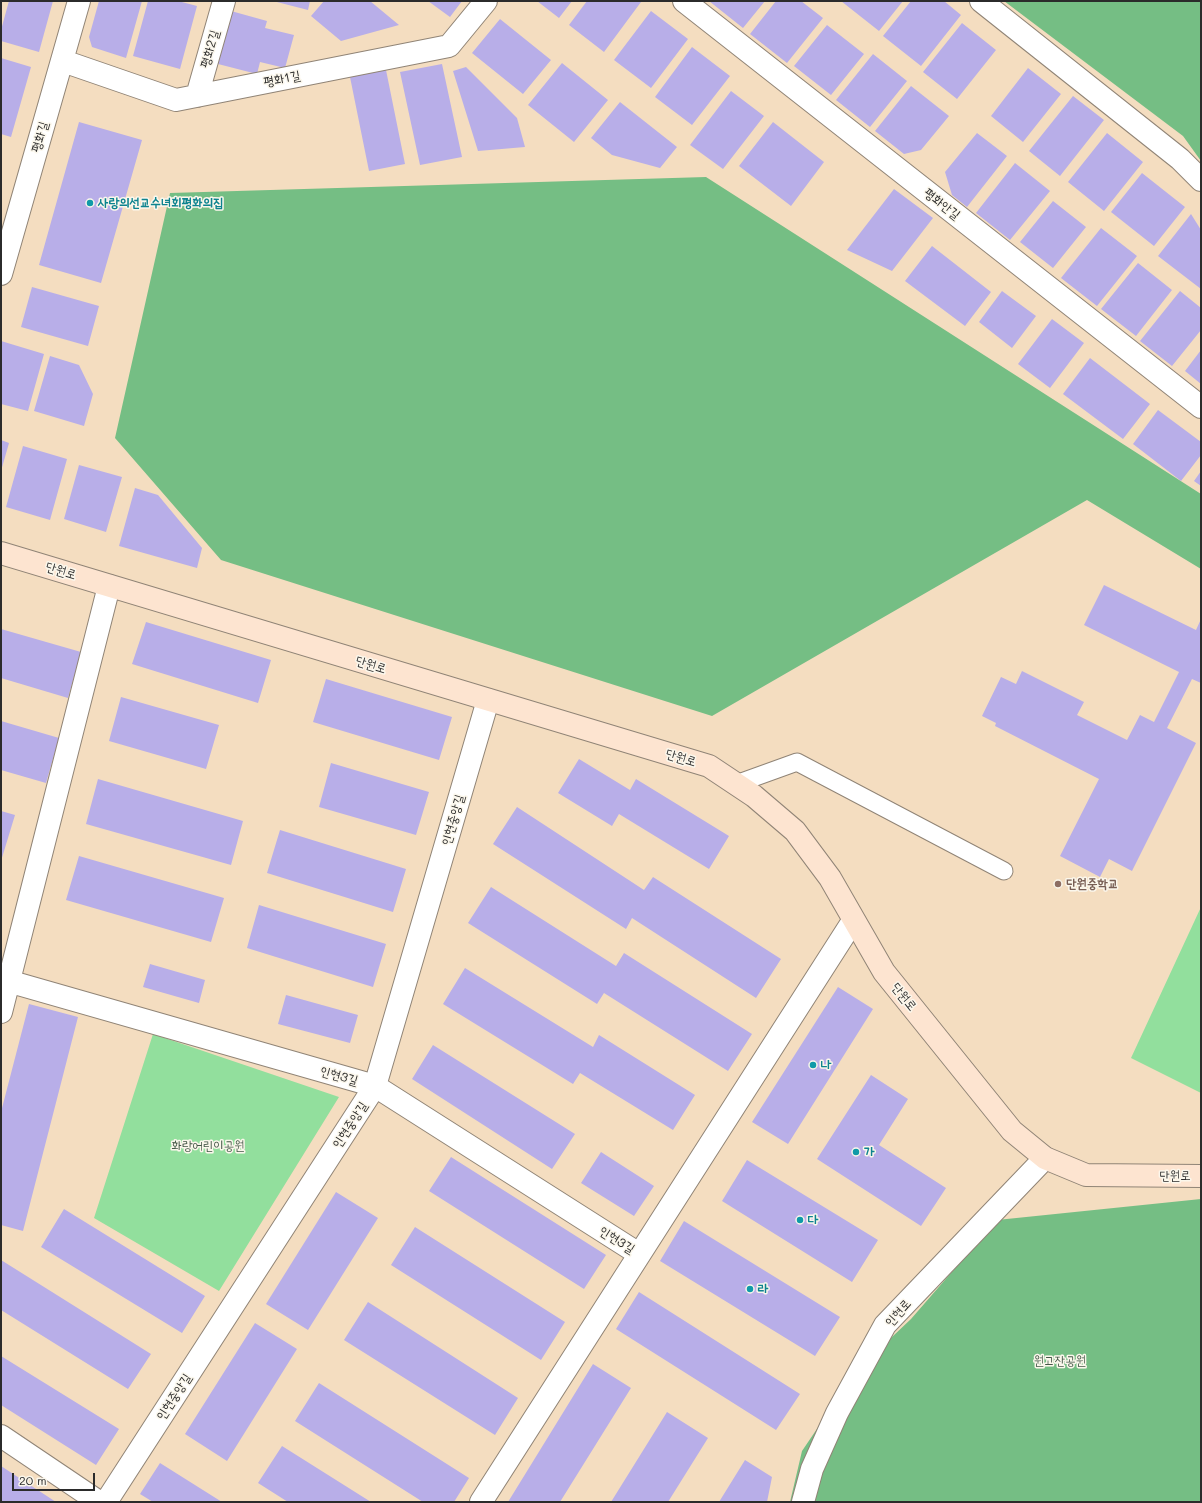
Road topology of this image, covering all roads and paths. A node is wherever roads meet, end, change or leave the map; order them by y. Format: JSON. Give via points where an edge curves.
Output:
{"nodes":[{"id":1,"x":79,"y":1,"type":"edge"},
{"id":2,"x":224,"y":1,"type":"edge"},
{"id":3,"x":486,"y":1,"type":"edge"},
{"id":4,"x":684,"y":1,"type":"edge"},
{"id":5,"x":981,"y":1,"type":"edge"},
{"id":6,"x":63,"y":60,"type":"junction"},
{"id":7,"x":197,"y":96,"type":"junction"},
{"id":8,"x":1201,"y":180,"type":"edge"},
{"id":9,"x":1,"y":274,"type":"edge"},
{"id":10,"x":1201,"y":407,"type":"edge"},
{"id":11,"x":1,"y":553,"type":"edge"},
{"id":12,"x":110,"y":586,"type":"junction"},
{"id":13,"x":488,"y":700,"type":"junction"},
{"id":14,"x":736,"y":784,"type":"junction"},
{"id":15,"x":1004,"y":871,"type":"dead end"},
{"id":16,"x":853,"y":921,"type":"junction"},
{"id":17,"x":5,"y":980,"type":"edge"},
{"id":18,"x":1,"y":1012,"type":"edge"},
{"id":19,"x":375,"y":1086,"type":"junction"},
{"id":20,"x":1045,"y":1158,"type":"junction"},
{"id":21,"x":1201,"y":1176,"type":"edge"},
{"id":22,"x":640,"y":1254,"type":"junction"},
{"id":23,"x":1,"y":1436,"type":"edge"},
{"id":24,"x":99,"y":1502,"type":"edge"},
{"id":25,"x":106,"y":1502,"type":"edge"},
{"id":26,"x":481,"y":1502,"type":"edge"},
{"id":27,"x":803,"y":1502,"type":"edge"}],
"edges":[{"from":1,"to":6,"type":"street","name":"평화길"},
{"from":2,"to":7,"type":"street","name":"평화2길"},
{"from":3,"to":7,"type":"street","name":"평화1길","via":[[450,46]]},
{"from":4,"to":10,"type":"street","name":"평화안길"},
{"from":5,"to":8,"type":"street","via":[[1180,159]]},
{"from":6,"to":7,"type":"street","name":"평화1길","via":[[176,100]]},
{"from":6,"to":9,"type":"street","name":"평화길"},
{"from":11,"to":12,"type":"street","name":"단원로"},
{"from":12,"to":13,"type":"street","name":"단원로"},
{"from":12,"to":17,"type":"street"},
{"from":13,"to":14,"type":"street","name":"단원로","via":[[710,766]]},
{"from":13,"to":19,"type":"street","name":"인현중앙길"},
{"from":14,"to":15,"type":"lane","via":[[796,762]]},
{"from":14,"to":16,"type":"street","name":"단원로","via":[[795,831],[830,878]]},
{"from":16,"to":20,"type":"street","name":"단원로","via":[[889,978],[1012,1131]]},
{"from":16,"to":22,"type":"street"},
{"from":17,"to":18,"type":"street"},
{"from":17,"to":19,"type":"street","name":"인현3길"},
{"from":19,"to":22,"type":"street","name":"인현3길"},
{"from":19,"to":25,"type":"street","name":"인현중앙길"},
{"from":20,"to":21,"type":"street","name":"단원로","via":[[1086,1175]]},
{"from":20,"to":27,"type":"street","name":"인현로","via":[[885,1325],[836,1413],[812,1469]]},
{"from":22,"to":26,"type":"street"},
{"from":23,"to":24,"type":"street"}]}
